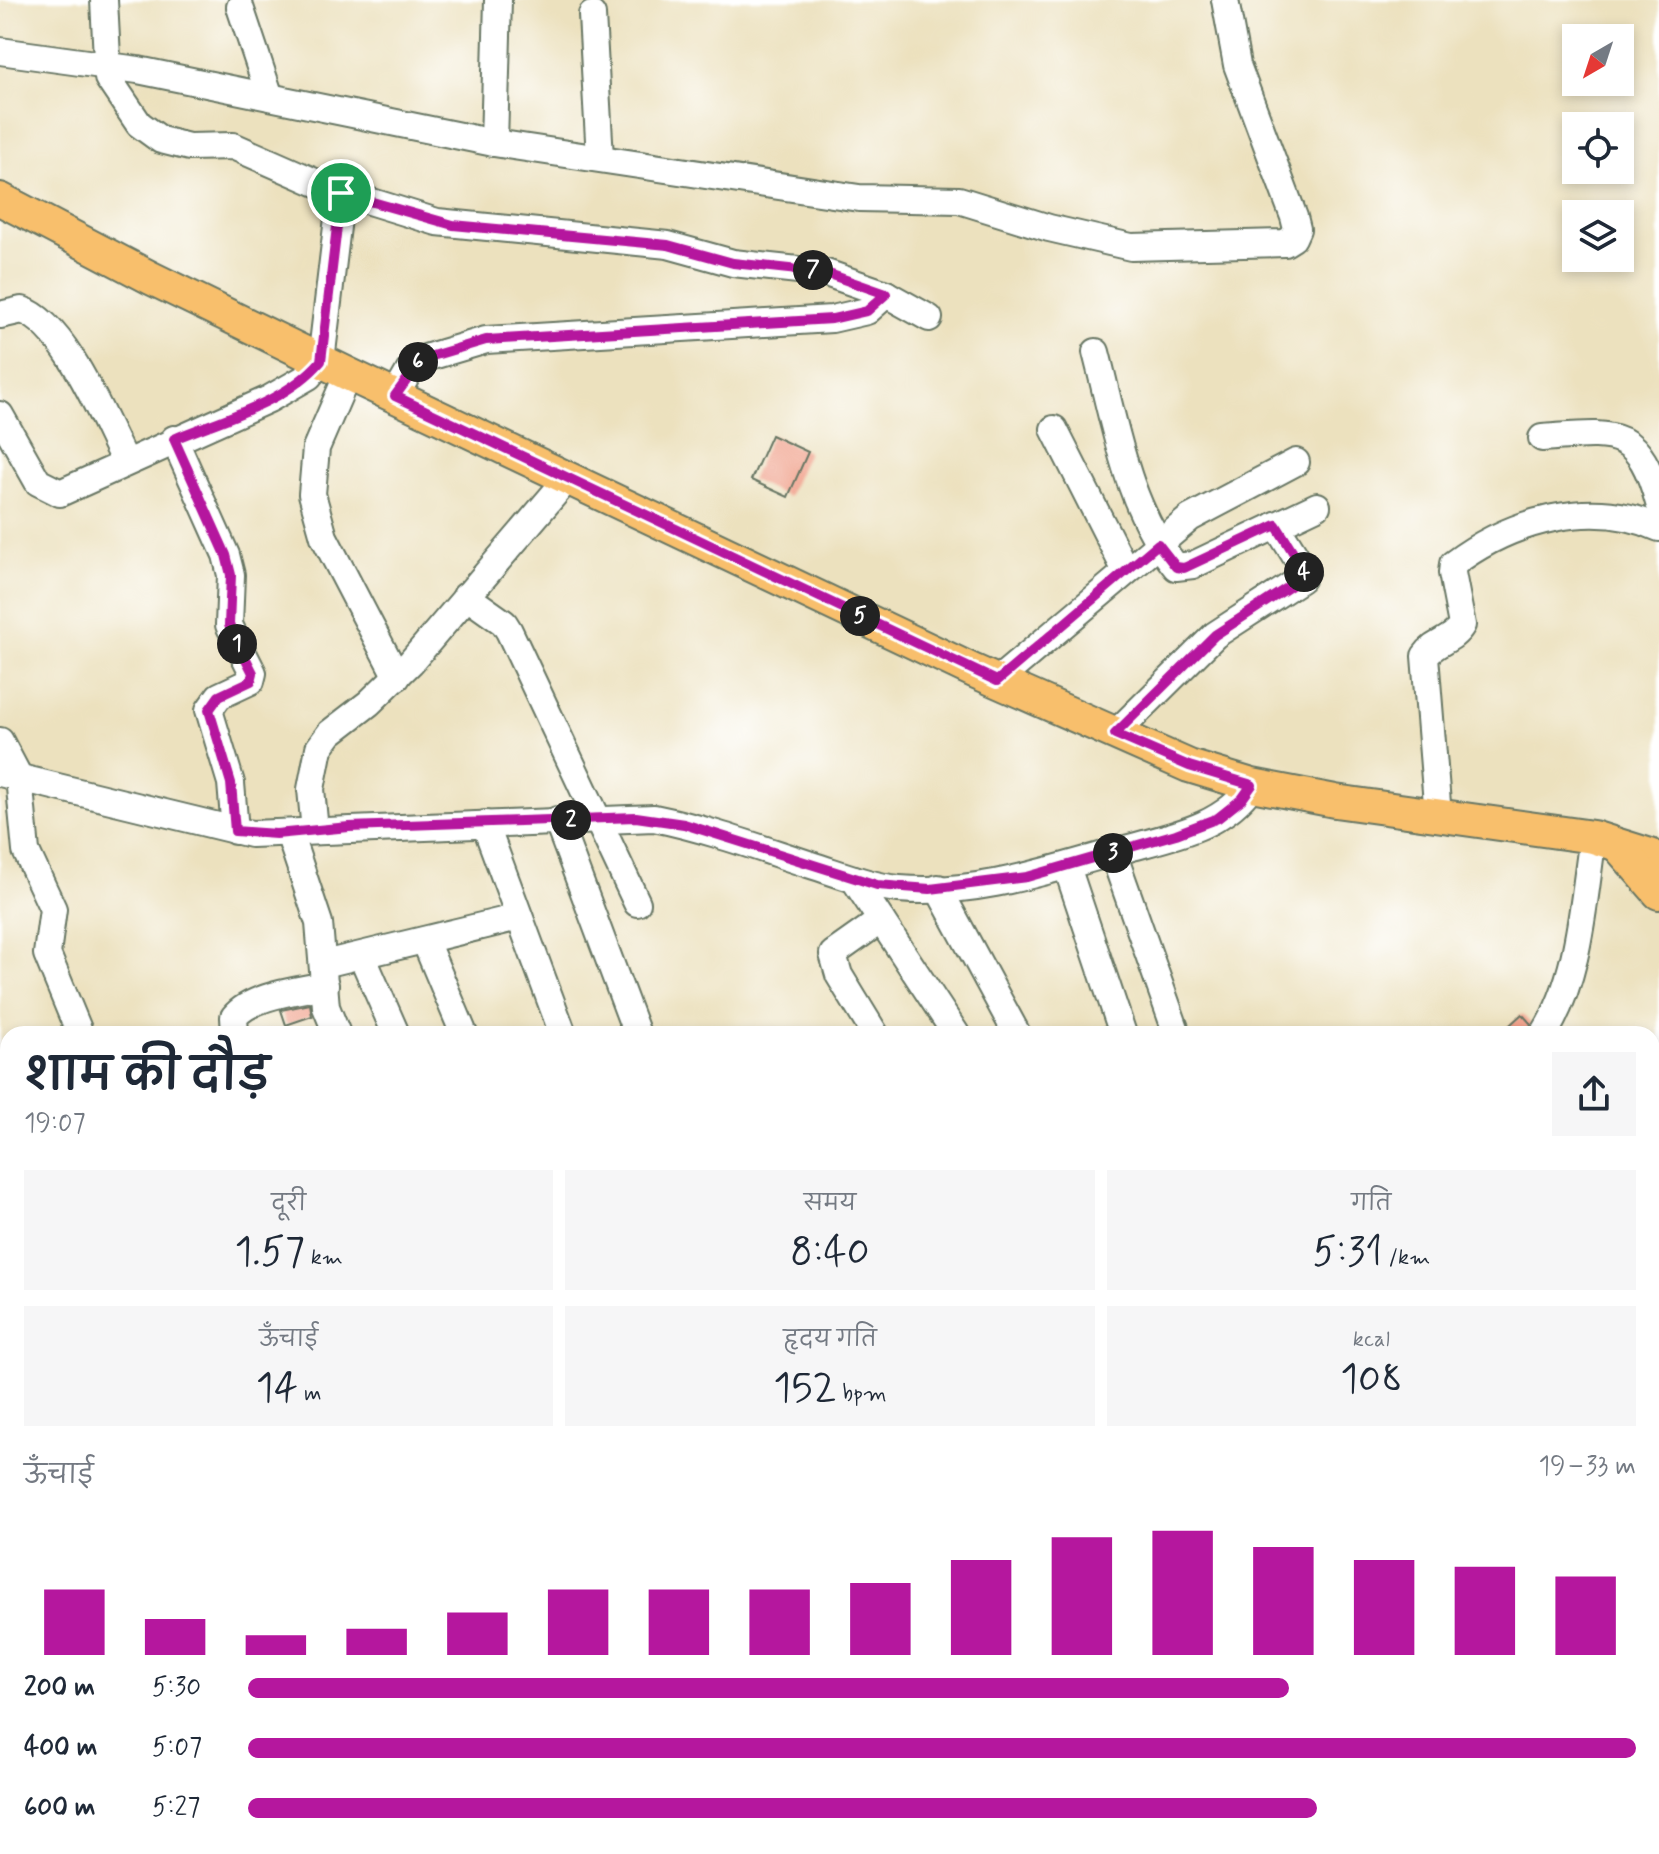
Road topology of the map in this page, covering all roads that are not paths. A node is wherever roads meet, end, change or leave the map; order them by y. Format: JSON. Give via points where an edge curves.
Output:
{"nodes":[{"id":1,"x":104,"y":0,"type":"edge"},
{"id":2,"x":498,"y":0,"type":"edge"},
{"id":3,"x":1225,"y":0,"type":"edge"},
{"id":4,"x":240,"y":7,"type":"dead end"},
{"id":5,"x":592,"y":15,"type":"dead end"},
{"id":6,"x":0,"y":51,"type":"edge"},
{"id":7,"x":106,"y":65,"type":"junction"},
{"id":8,"x":270,"y":97,"type":"junction"},
{"id":9,"x":494,"y":143,"type":"junction"},
{"id":10,"x":600,"y":158,"type":"junction"},
{"id":11,"x":341,"y":193,"type":"junction"},
{"id":12,"x":0,"y":199,"type":"edge"},
{"id":13,"x":886,"y":294,"type":"junction"},
{"id":14,"x":0,"y":315,"type":"edge"},
{"id":15,"x":929,"y":318,"type":"dead end"},
{"id":16,"x":1096,"y":352,"type":"dead end"},
{"id":17,"x":335,"y":367,"type":"junction"},
{"id":18,"x":395,"y":396,"type":"junction"},
{"id":19,"x":0,"y":415,"type":"edge"},
{"id":20,"x":1054,"y":429,"type":"dead end"},
{"id":21,"x":1542,"y":438,"type":"dead end"},
{"id":22,"x":174,"y":439,"type":"junction"},
{"id":23,"x":125,"y":462,"type":"junction"},
{"id":24,"x":1296,"y":462,"type":"dead end"},
{"id":25,"x":569,"y":477,"type":"junction"},
{"id":26,"x":1659,"y":503,"type":"edge"},
{"id":27,"x":1317,"y":506,"type":"dead end"},
{"id":28,"x":1276,"y":525,"type":"junction"},
{"id":29,"x":1659,"y":528,"type":"edge"},
{"id":30,"x":1158,"y":544,"type":"junction"},
{"id":31,"x":1126,"y":571,"type":"junction"},
{"id":32,"x":466,"y":596,"type":"junction"},
{"id":33,"x":397,"y":677,"type":"junction"},
{"id":34,"x":997,"y":681,"type":"junction"},
{"id":35,"x":1115,"y":734,"type":"junction"},
{"id":36,"x":0,"y":741,"type":"edge"},
{"id":37,"x":10,"y":775,"type":"edge"},
{"id":38,"x":1252,"y":785,"type":"junction"},
{"id":39,"x":1438,"y":816,"type":"junction"},
{"id":40,"x":597,"y":818,"type":"junction"},
{"id":41,"x":557,"y":820,"type":"junction"},
{"id":42,"x":485,"y":824,"type":"junction"},
{"id":43,"x":235,"y":831,"type":"junction"},
{"id":44,"x":302,"y":832,"type":"junction"},
{"id":45,"x":1606,"y":841,"type":"junction"},
{"id":46,"x":1656,"y":852,"type":"edge"},
{"id":47,"x":1113,"y":853,"type":"junction"},
{"id":48,"x":1067,"y":867,"type":"junction"},
{"id":49,"x":854,"y":879,"type":"junction"},
{"id":50,"x":938,"y":888,"type":"junction"},
{"id":51,"x":1659,"y":893,"type":"edge"},
{"id":52,"x":637,"y":903,"type":"dead end"},
{"id":53,"x":519,"y":917,"type":"junction"},
{"id":54,"x":881,"y":920,"type":"junction"},
{"id":55,"x":425,"y":941,"type":"junction"},
{"id":56,"x":362,"y":956,"type":"junction"},
{"id":57,"x":324,"y":974,"type":"junction"},
{"id":58,"x":77,"y":1026,"type":"edge"},
{"id":59,"x":235,"y":1026,"type":"edge"},
{"id":60,"x":334,"y":1026,"type":"edge"},
{"id":61,"x":393,"y":1026,"type":"edge"},
{"id":62,"x":461,"y":1026,"type":"edge"},
{"id":63,"x":560,"y":1026,"type":"edge"},
{"id":64,"x":634,"y":1026,"type":"edge"},
{"id":65,"x":870,"y":1026,"type":"edge"},
{"id":66,"x":951,"y":1026,"type":"edge"},
{"id":67,"x":1013,"y":1026,"type":"edge"},
{"id":68,"x":1120,"y":1026,"type":"edge"},
{"id":69,"x":1174,"y":1026,"type":"edge"},
{"id":70,"x":1548,"y":1026,"type":"edge"}],
"edges":[{"from":1,"to":7,"type":"street"},
{"from":2,"to":9,"type":"street"},
{"from":3,"to":10,"type":"street","via":[[1237,65],[1297,229],[1285,243],[1131,247],[959,200],[859,198]]},
{"from":4,"to":8,"type":"street"},
{"from":5,"to":10,"type":"street"},
{"from":6,"to":7,"type":"street"},
{"from":7,"to":8,"type":"street"},
{"from":7,"to":11,"type":"street","via":[[108,78],[150,134],[176,145],[233,146]]},
{"from":8,"to":9,"type":"street"},
{"from":9,"to":10,"type":"street"},
{"from":11,"to":13,"type":"street","via":[[453,225],[668,245],[733,263],[826,273]]},
{"from":11,"to":17,"type":"street"},
{"from":12,"to":17,"type":"main road"},
{"from":13,"to":15,"type":"street"},
{"from":13,"to":18,"type":"street","via":[[867,311],[832,319],[486,340],[422,359]]},
{"from":14,"to":23,"type":"street","via":[[22,310],[43,322],[73,361]]},
{"from":16,"to":30,"type":"street","via":[[1124,463]]},
{"from":17,"to":18,"type":"main road"},
{"from":17,"to":22,"type":"street"},
{"from":17,"to":33,"type":"street","via":[[316,448],[312,494],[324,537]]},
{"from":18,"to":25,"type":"main road"},
{"from":19,"to":23,"type":"street","via":[[38,482],[49,490],[60,493],[80,486]]},
{"from":20,"to":31,"type":"street"},
{"from":21,"to":26,"type":"street","via":[[1611,434],[1628,442],[1642,456]]},
{"from":22,"to":23,"type":"street"},
{"from":22,"to":43,"type":"street","via":[[226,555],[231,575],[229,625],[253,673],[251,681],[219,696],[209,710],[231,783]]},
{"from":24,"to":30,"type":"street","via":[[1190,518]]},
{"from":25,"to":32,"type":"street"},
{"from":25,"to":34,"type":"main road"},
{"from":27,"to":28,"type":"street"},
{"from":28,"to":30,"type":"street","via":[[1184,568],[1176,567]]},
{"from":28,"to":35,"type":"street","via":[[1302,563],[1301,579],[1215,635]]},
{"from":29,"to":39,"type":"street","via":[[1614,513],[1558,517],[1517,529],[1453,564],[1462,625],[1425,656]]},
{"from":30,"to":31,"type":"street"},
{"from":31,"to":34,"type":"street"},
{"from":32,"to":33,"type":"street"},
{"from":32,"to":40,"type":"street","via":[[509,631]]},
{"from":33,"to":44,"type":"street","via":[[319,748]]},
{"from":34,"to":35,"type":"main road"},
{"from":35,"to":38,"type":"main road","via":[[1202,771]]},
{"from":36,"to":37,"type":"street"},
{"from":37,"to":43,"type":"street"},
{"from":37,"to":58,"type":"street","via":[[26,851],[53,909],[47,954]]},
{"from":38,"to":39,"type":"main road"},
{"from":38,"to":47,"type":"street","via":[[1218,818]]},
{"from":39,"to":45,"type":"main road"},
{"from":40,"to":41,"type":"street"},
{"from":40,"to":49,"type":"street","via":[[684,824]]},
{"from":40,"to":52,"type":"street"},
{"from":41,"to":42,"type":"street"},
{"from":41,"to":64,"type":"street"},
{"from":42,"to":44,"type":"street"},
{"from":42,"to":53,"type":"street"},
{"from":43,"to":44,"type":"street"},
{"from":44,"to":57,"type":"street"},
{"from":45,"to":46,"type":"main road"},
{"from":45,"to":51,"type":"main road"},
{"from":45,"to":70,"type":"street","via":[[1562,997]]},
{"from":47,"to":48,"type":"street"},
{"from":47,"to":69,"type":"street"},
{"from":48,"to":50,"type":"street","via":[[1008,881]]},
{"from":48,"to":68,"type":"street"},
{"from":49,"to":50,"type":"street","via":[[900,889]]},
{"from":49,"to":54,"type":"street"},
{"from":50,"to":67,"type":"street"},
{"from":53,"to":55,"type":"street"},
{"from":53,"to":63,"type":"street"},
{"from":54,"to":65,"type":"street","via":[[833,954],[839,975]]},
{"from":54,"to":66,"type":"street"},
{"from":55,"to":56,"type":"street"},
{"from":55,"to":62,"type":"street"},
{"from":56,"to":57,"type":"street"},
{"from":56,"to":61,"type":"street"},
{"from":57,"to":59,"type":"street","via":[[239,1011]]},
{"from":57,"to":60,"type":"street","via":[[326,1007]]}]}
